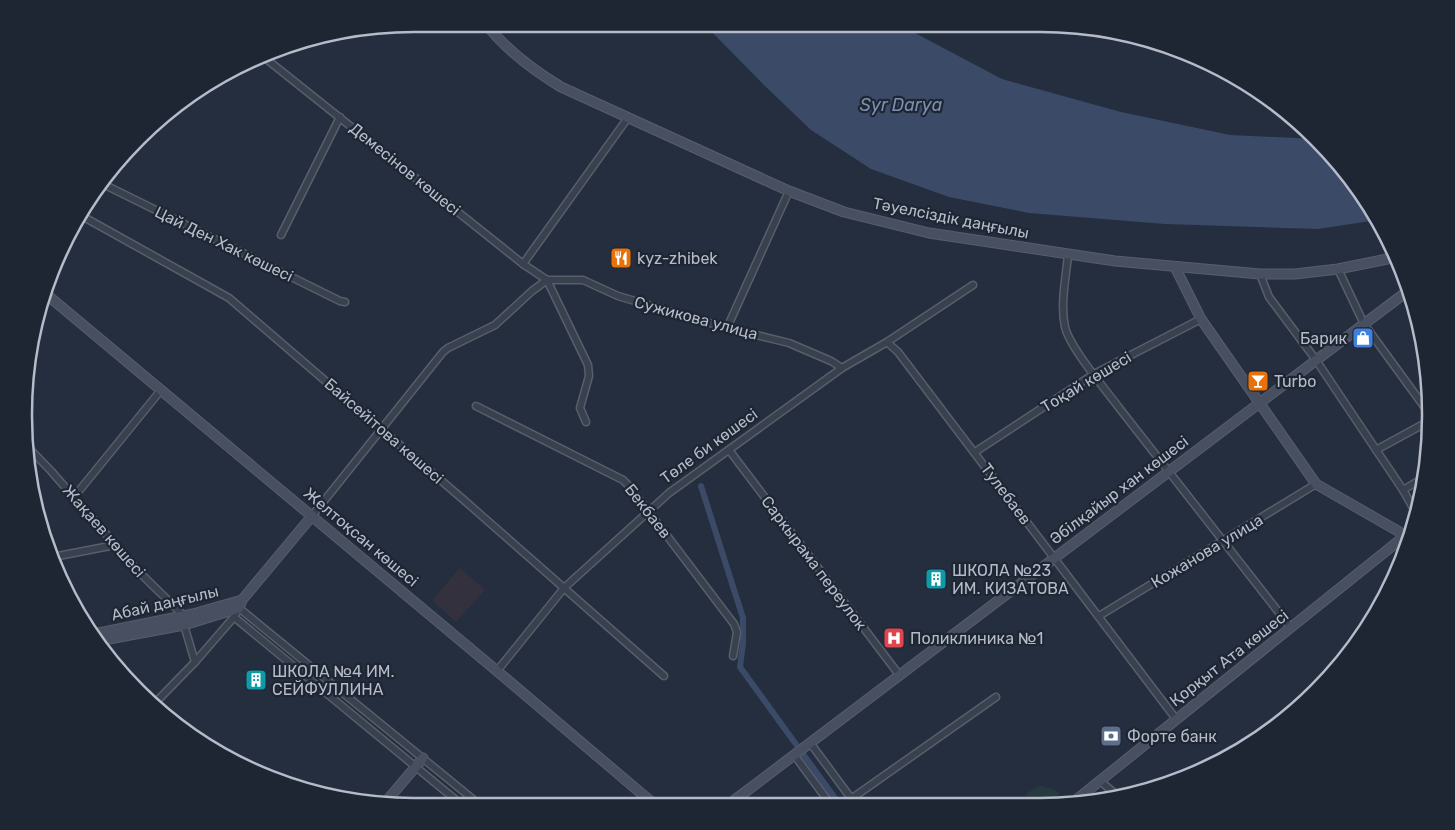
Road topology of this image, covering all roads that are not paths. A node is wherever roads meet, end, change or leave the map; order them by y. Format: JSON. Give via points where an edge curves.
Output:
{"nodes":[{"id":1,"x":492,"y":32,"type":"edge"},
{"id":2,"x":270,"y":62,"type":"edge"},
{"id":3,"x":340,"y":117,"type":"junction"},
{"id":4,"x":627,"y":119,"type":"junction"},
{"id":5,"x":108,"y":187,"type":"edge"},
{"id":6,"x":789,"y":191,"type":"junction"},
{"id":7,"x":87,"y":219,"type":"edge"},
{"id":8,"x":281,"y":235,"type":"dead end"},
{"id":9,"x":1068,"y":254,"type":"junction"},
{"id":10,"x":1389,"y":259,"type":"edge"},
{"id":11,"x":523,"y":264,"type":"junction"},
{"id":12,"x":1175,"y":267,"type":"junction"},
{"id":13,"x":1338,"y":269,"type":"junction"},
{"id":14,"x":1260,"y":274,"type":"junction"},
{"id":15,"x":547,"y":280,"type":"junction"},
{"id":16,"x":973,"y":285,"type":"dead end"},
{"id":17,"x":1403,"y":295,"type":"edge"},
{"id":18,"x":51,"y":298,"type":"edge"},
{"id":19,"x":345,"y":302,"type":"dead end"},
{"id":20,"x":1202,"y":319,"type":"junction"},
{"id":21,"x":1364,"y":324,"type":"junction"},
{"id":22,"x":727,"y":328,"type":"junction"},
{"id":23,"x":887,"y":342,"type":"junction"},
{"id":24,"x":1316,"y":360,"type":"junction"},
{"id":25,"x":842,"y":368,"type":"junction"},
{"id":26,"x":1094,"y":374,"type":"junction"},
{"id":27,"x":161,"y":390,"type":"junction"},
{"id":28,"x":1259,"y":403,"type":"junction"},
{"id":29,"x":1422,"y":404,"type":"edge"},
{"id":30,"x":476,"y":406,"type":"dead end"},
{"id":31,"x":586,"y":422,"type":"dead end"},
{"id":32,"x":1422,"y":425,"type":"edge"},
{"id":33,"x":381,"y":429,"type":"junction"},
{"id":34,"x":729,"y":450,"type":"junction"},
{"id":35,"x":1376,"y":450,"type":"junction"},
{"id":36,"x":975,"y":452,"type":"junction"},
{"id":37,"x":35,"y":454,"type":"edge"},
{"id":38,"x":1168,"y":472,"type":"junction"},
{"id":39,"x":1416,"y":482,"type":"edge"},
{"id":40,"x":1316,"y":484,"type":"junction"},
{"id":41,"x":1403,"y":490,"type":"junction"},
{"id":42,"x":74,"y":497,"type":"junction"},
{"id":43,"x":1407,"y":497,"type":"junction"},
{"id":44,"x":1412,"y":502,"type":"edge"},
{"id":45,"x":1411,"y":506,"type":"edge"},
{"id":46,"x":649,"y":512,"type":"junction"},
{"id":47,"x":312,"y":516,"type":"junction"},
{"id":48,"x":1403,"y":533,"type":"edge"},
{"id":49,"x":1223,"y":542,"type":"junction"},
{"id":50,"x":1400,"y":542,"type":"edge"},
{"id":51,"x":115,"y":545,"type":"junction"},
{"id":52,"x":60,"y":556,"type":"edge"},
{"id":53,"x":1054,"y":558,"type":"junction"},
{"id":54,"x":564,"y":588,"type":"junction"},
{"id":55,"x":240,"y":604,"type":"junction"},
{"id":56,"x":1098,"y":616,"type":"junction"},
{"id":57,"x":234,"y":617,"type":"junction"},
{"id":58,"x":184,"y":621,"type":"junction"},
{"id":59,"x":1292,"y":628,"type":"junction"},
{"id":60,"x":101,"y":633,"type":"edge"},
{"id":61,"x":105,"y":639,"type":"edge"},
{"id":62,"x":733,"y":656,"type":"dead end"},
{"id":63,"x":195,"y":662,"type":"junction"},
{"id":64,"x":497,"y":671,"type":"junction"},
{"id":65,"x":664,"y":676,"type":"dead end"},
{"id":66,"x":900,"y":676,"type":"junction"},
{"id":67,"x":996,"y":697,"type":"dead end"},
{"id":68,"x":159,"y":699,"type":"edge"},
{"id":69,"x":1176,"y":719,"type":"junction"},
{"id":70,"x":811,"y":744,"type":"junction"},
{"id":71,"x":795,"y":756,"type":"junction"},
{"id":72,"x":424,"y":758,"type":"junction"},
{"id":73,"x":416,"y":767,"type":"junction"},
{"id":74,"x":1100,"y":781,"type":"junction"},
{"id":75,"x":1111,"y":791,"type":"edge"},
{"id":76,"x":1082,"y":795,"type":"edge"},
{"id":77,"x":390,"y":797,"type":"edge"},
{"id":78,"x":454,"y":798,"type":"edge"},
{"id":79,"x":472,"y":798,"type":"edge"},
{"id":80,"x":647,"y":798,"type":"edge"},
{"id":81,"x":738,"y":798,"type":"edge"},
{"id":82,"x":826,"y":798,"type":"edge"},
{"id":83,"x":850,"y":798,"type":"edge"},
{"id":84,"x":852,"y":798,"type":"edge"}],
"edges":[{"from":1,"to":4,"type":"street","name":"Тәуелсіздік даңғылы","via":[[538,73]]},
{"from":2,"to":3,"type":"street","name":"Демесінов көшесі"},
{"from":3,"to":8,"type":"street"},
{"from":3,"to":11,"type":"street","name":"Демесінов көшесі"},
{"from":4,"to":6,"type":"street","name":"Тәуелсіздік даңғылы"},
{"from":4,"to":11,"type":"street"},
{"from":5,"to":19,"type":"street","name":"Цай Ден Хак көшесі"},
{"from":6,"to":9,"type":"street","name":"Тәуелсіздік даңғылы","via":[[844,212],[929,233]]},
{"from":6,"to":22,"type":"street"},
{"from":7,"to":33,"type":"street","name":"Байсейітова көшесі","via":[[229,298]]},
{"from":9,"to":12,"type":"street","name":"Тәуелсіздік даңғылы"},
{"from":9,"to":26,"type":"street","via":[[1065,327]]},
{"from":10,"to":13,"type":"street","name":"Тәуелсіздік даңғылы"},
{"from":11,"to":15,"type":"street","name":"Демесінов көшесі"},
{"from":12,"to":14,"type":"street","name":"Тәуелсіздік даңғылы"},
{"from":12,"to":20,"type":"street"},
{"from":13,"to":14,"type":"street","name":"Тәуелсіздік даңғылы"},
{"from":13,"to":21,"type":"street"},
{"from":14,"to":24,"type":"street","via":[[1269,297]]},
{"from":15,"to":22,"type":"street","name":"Сужикова улица","via":[[583,280],[618,296]]},
{"from":15,"to":31,"type":"street","via":[[588,365],[589,376],[580,408]]},
{"from":15,"to":33,"type":"street","via":[[495,325],[448,348]]},
{"from":16,"to":23,"type":"street","name":"Төле би көшесі"},
{"from":17,"to":21,"type":"street","name":"Әбілқайыр хан көшесі"},
{"from":18,"to":27,"type":"street","name":"Желтоқсан көшесі"},
{"from":20,"to":26,"type":"street","name":"Тоқай көшесі"},
{"from":20,"to":28,"type":"street"},
{"from":21,"to":24,"type":"street","name":"Әбілқайыр хан көшесі"},
{"from":21,"to":29,"type":"street"},
{"from":22,"to":25,"type":"street","name":"Сужикова улица","via":[[789,343]]},
{"from":23,"to":25,"type":"street","name":"Төле би көшесі"},
{"from":23,"to":36,"type":"street","name":"Тулебаев"},
{"from":24,"to":28,"type":"street","name":"Әбілқайыр хан көшесі"},
{"from":24,"to":35,"type":"street"},
{"from":25,"to":34,"type":"street","name":"Төле би көшесі"},
{"from":26,"to":36,"type":"street","name":"Тоқай көшесі"},
{"from":26,"to":38,"type":"street"},
{"from":27,"to":42,"type":"street"},
{"from":27,"to":47,"type":"street","name":"Желтоқсан көшесі"},
{"from":28,"to":38,"type":"street","name":"Әбілқайыр хан көшесі"},
{"from":28,"to":40,"type":"street"},
{"from":30,"to":46,"type":"street","name":"Бекбаев","via":[[623,480]]},
{"from":32,"to":35,"type":"street"},
{"from":33,"to":47,"type":"street"},
{"from":33,"to":54,"type":"street","name":"Байсейітова көшесі"},
{"from":34,"to":46,"type":"street","name":"Төле би көшесі","via":[[669,493]]},
{"from":34,"to":66,"type":"street","name":"Саркырама переулок"},
{"from":35,"to":41,"type":"street"},
{"from":36,"to":53,"type":"street","name":"Тулебаев"},
{"from":37,"to":42,"type":"street","name":"Жақаев көшесі"},
{"from":38,"to":49,"type":"street"},
{"from":38,"to":53,"type":"street","name":"Әбілқайыр хан көшесі"},
{"from":39,"to":41,"type":"street"},
{"from":40,"to":48,"type":"street"},
{"from":40,"to":49,"type":"street","name":"Кожанова улица"},
{"from":41,"to":43,"type":"street"},
{"from":42,"to":51,"type":"street","name":"Жақаев көшесі"},
{"from":43,"to":44,"type":"street"},
{"from":43,"to":45,"type":"street"},
{"from":46,"to":54,"type":"street","name":"Төле би көшесі"},
{"from":46,"to":62,"type":"street","name":"Бекбаев","via":[[734,624],[737,632]]},
{"from":47,"to":55,"type":"street"},
{"from":47,"to":64,"type":"street","name":"Желтоқсан көшесі"},
{"from":49,"to":56,"type":"street","name":"Кожанова улица"},
{"from":49,"to":59,"type":"street"},
{"from":50,"to":59,"type":"street","name":"Қорқыт Ата көшесі"},
{"from":51,"to":52,"type":"street"},
{"from":51,"to":58,"type":"street","name":"Жақаев көшесі"},
{"from":53,"to":56,"type":"street","name":"Тулебаев"},
{"from":53,"to":66,"type":"street","name":"Әбілқайыр хан көшесі"},
{"from":54,"to":64,"type":"street","name":"Төле би көшесі"},
{"from":54,"to":65,"type":"street","name":"Байсейітова көшесі"},
{"from":55,"to":57,"type":"street"},
{"from":55,"to":58,"type":"street","name":"Абай даңғылы"},
{"from":55,"to":72,"type":"street"},
{"from":56,"to":69,"type":"street","name":"Тулебаев"},
{"from":57,"to":63,"type":"street"},
{"from":57,"to":73,"type":"street"},
{"from":58,"to":60,"type":"street","name":"Абай даңғылы"},
{"from":58,"to":61,"type":"street","name":"Абай даңғылы"},
{"from":58,"to":63,"type":"street"},
{"from":59,"to":69,"type":"street","name":"Қорқыт Ата көшесі"},
{"from":63,"to":68,"type":"street"},
{"from":64,"to":80,"type":"street","name":"Желтоқсан көшесі"},
{"from":66,"to":70,"type":"street","name":"Әбілқайыр хан көшесі"},
{"from":67,"to":84,"type":"street"},
{"from":69,"to":74,"type":"street","name":"Қорқыт Ата көшесі"},
{"from":70,"to":71,"type":"street","name":"Әбілқайыр хан көшесі"},
{"from":70,"to":83,"type":"street"},
{"from":71,"to":81,"type":"street","name":"Әбілқайыр хан көшесі"},
{"from":71,"to":82,"type":"street"},
{"from":72,"to":73,"type":"street"},
{"from":72,"to":79,"type":"street"},
{"from":73,"to":77,"type":"street"},
{"from":73,"to":78,"type":"street"},
{"from":74,"to":75,"type":"street"},
{"from":74,"to":76,"type":"street","name":"Қорқыт Ата көшесі"}]}
